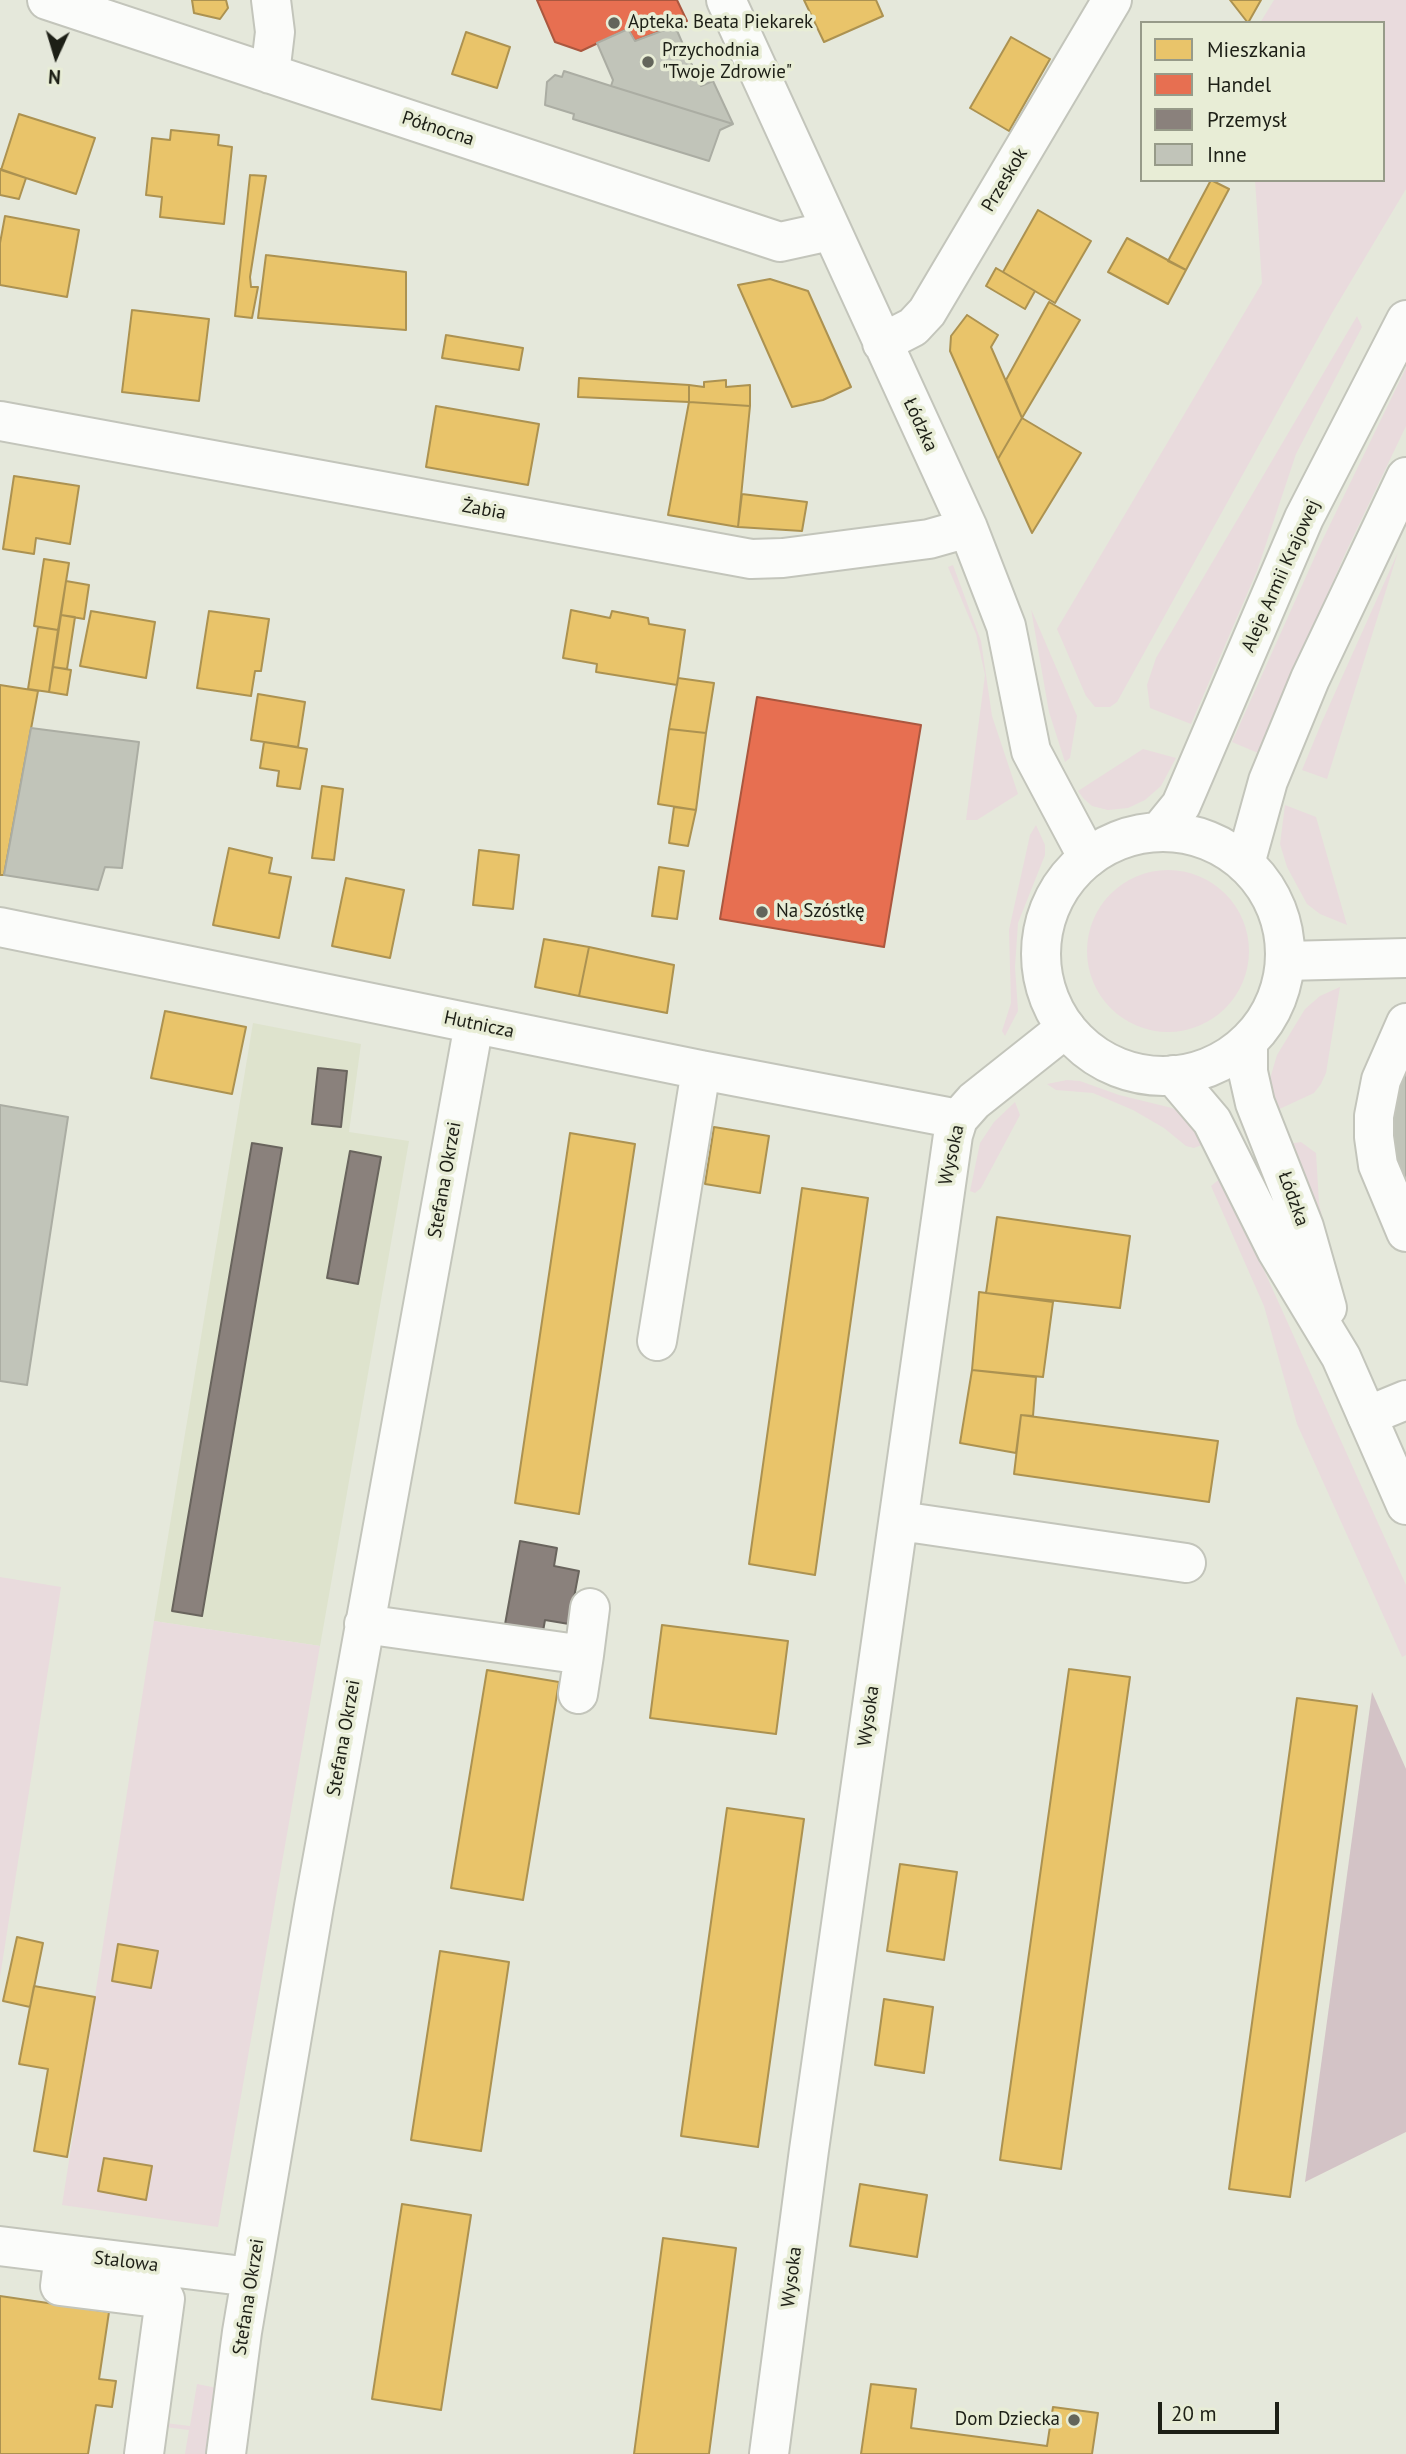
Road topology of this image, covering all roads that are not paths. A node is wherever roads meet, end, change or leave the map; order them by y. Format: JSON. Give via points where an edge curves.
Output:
{"nodes":[{"id":1,"x":47,"y":0,"type":"edge"},
{"id":2,"x":271,"y":0,"type":"edge"},
{"id":3,"x":726,"y":0,"type":"edge"},
{"id":4,"x":1112,"y":0,"type":"edge"},
{"id":5,"x":270,"y":75,"type":"junction"},
{"id":6,"x":830,"y":231,"type":"junction"},
{"id":7,"x":1406,"y":320,"type":"edge"},
{"id":8,"x":882,"y":343,"type":"junction"},
{"id":9,"x":0,"y":421,"type":"edge"},
{"id":10,"x":1403,"y":489,"type":"edge"},
{"id":11,"x":968,"y":528,"type":"junction"},
{"id":12,"x":1159,"y":832,"type":"junction"},
{"id":13,"x":1088,"y":858,"type":"junction"},
{"id":14,"x":1245,"y":864,"type":"junction"},
{"id":15,"x":0,"y":927,"type":"edge"},
{"id":16,"x":1406,"y":958,"type":"edge"},
{"id":17,"x":1285,"y":961,"type":"junction"},
{"id":18,"x":1406,"y":1023,"type":"edge"},
{"id":19,"x":474,"y":1024,"type":"junction"},
{"id":20,"x":1066,"y":1028,"type":"junction"},
{"id":21,"x":1248,"y":1042,"type":"junction"},
{"id":22,"x":701,"y":1070,"type":"junction"},
{"id":23,"x":1173,"y":1076,"type":"junction"},
{"id":24,"x":958,"y":1119,"type":"junction"},
{"id":25,"x":1406,"y":1232,"type":"edge"},
{"id":26,"x":657,"y":1341,"type":"dead end"},
{"id":27,"x":1341,"y":1357,"type":"junction"},
{"id":28,"x":1406,"y":1400,"type":"edge"},
{"id":29,"x":1367,"y":1416,"type":"junction"},
{"id":30,"x":1406,"y":1505,"type":"edge"},
{"id":31,"x":900,"y":1521,"type":"junction"},
{"id":32,"x":1186,"y":1563,"type":"dead end"},
{"id":33,"x":590,"y":1608,"type":"dead end"},
{"id":34,"x":364,"y":1624,"type":"junction"},
{"id":35,"x":584,"y":1655,"type":"junction"},
{"id":36,"x":578,"y":1694,"type":"dead end"},
{"id":37,"x":0,"y":2246,"type":"edge"},
{"id":38,"x":64,"y":2255,"type":"junction"},
{"id":39,"x":251,"y":2277,"type":"junction"},
{"id":40,"x":144,"y":2454,"type":"edge"},
{"id":41,"x":226,"y":2454,"type":"edge"},
{"id":42,"x":769,"y":2454,"type":"edge"}],
"edges":[{"from":1,"to":5,"type":"street","name":"Północna"},
{"from":2,"to":5,"type":"street","via":[[275,32]]},
{"from":3,"to":6,"type":"street","name":"Łódzka"},
{"from":4,"to":8,"type":"street","name":"Przeskok","via":[[927,312],[919,323]]},
{"from":5,"to":6,"type":"street","name":"Północna","via":[[780,242]]},
{"from":6,"to":8,"type":"street","name":"Łódzka"},
{"from":7,"to":12,"type":"street","name":"Aleje Armii Krajowej","via":[[1304,518],[1181,805]]},
{"from":8,"to":11,"type":"street","name":"Łódzka"},
{"from":9,"to":11,"type":"street","name":"Żabia","via":[[751,559],[929,539]]},
{"from":10,"to":14,"type":"street","via":[[1310,679],[1268,781]]},
{"from":11,"to":13,"type":"street","name":"Łódzka","via":[[1006,626],[1031,751]]},
{"from":12,"to":13,"type":"street","via":[[1133,835]]},
{"from":12,"to":14,"type":"street","via":[[1190,835],[1220,846]]},
{"from":13,"to":20,"type":"street","via":[[1066,879],[1044,927],[1044,980],[1052,1006]]},
{"from":14,"to":17,"type":"street","via":[[1276,906]]},
{"from":15,"to":19,"type":"street","name":"Hutnicza"},
{"from":16,"to":17,"type":"street"},
{"from":17,"to":21,"type":"street","via":[[1280,991],[1267,1019]]},
{"from":18,"to":25,"type":"street","via":[[1381,1080],[1374,1137],[1377,1165]]},
{"from":19,"to":22,"type":"street","name":"Hutnicza"},
{"from":19,"to":34,"type":"street","name":"Stefana Okrzei"},
{"from":20,"to":23,"type":"street","via":[[1088,1050],[1114,1065],[1143,1074]]},
{"from":20,"to":24,"type":"street","name":"Wysoka"},
{"from":21,"to":23,"type":"street","via":[[1225,1059]]},
{"from":21,"to":27,"type":"street","name":"Łódzka","via":[[1255,1104],[1304,1227]]},
{"from":22,"to":24,"type":"street","name":"Hutnicza"},
{"from":22,"to":26,"type":"street"},
{"from":23,"to":27,"type":"street","name":"Łódzka","via":[[1212,1121],[1277,1251]]},
{"from":24,"to":31,"type":"street","name":"Wysoka"},
{"from":27,"to":29,"type":"street","name":"Łódzka"},
{"from":28,"to":29,"type":"street"},
{"from":29,"to":30,"type":"street","name":"Łódzka"},
{"from":31,"to":32,"type":"street"},
{"from":31,"to":42,"type":"street","name":"Wysoka"},
{"from":33,"to":35,"type":"street"},
{"from":34,"to":35,"type":"street"},
{"from":34,"to":39,"type":"street","name":"Stefana Okrzei"},
{"from":35,"to":36,"type":"street"},
{"from":37,"to":38,"type":"street","name":"Stalowa"},
{"from":38,"to":39,"type":"street","name":"Stalowa"},
{"from":38,"to":40,"type":"street","via":[[60,2286],[164,2299]]},
{"from":39,"to":41,"type":"street","name":"Stefana Okrzei"}]}
